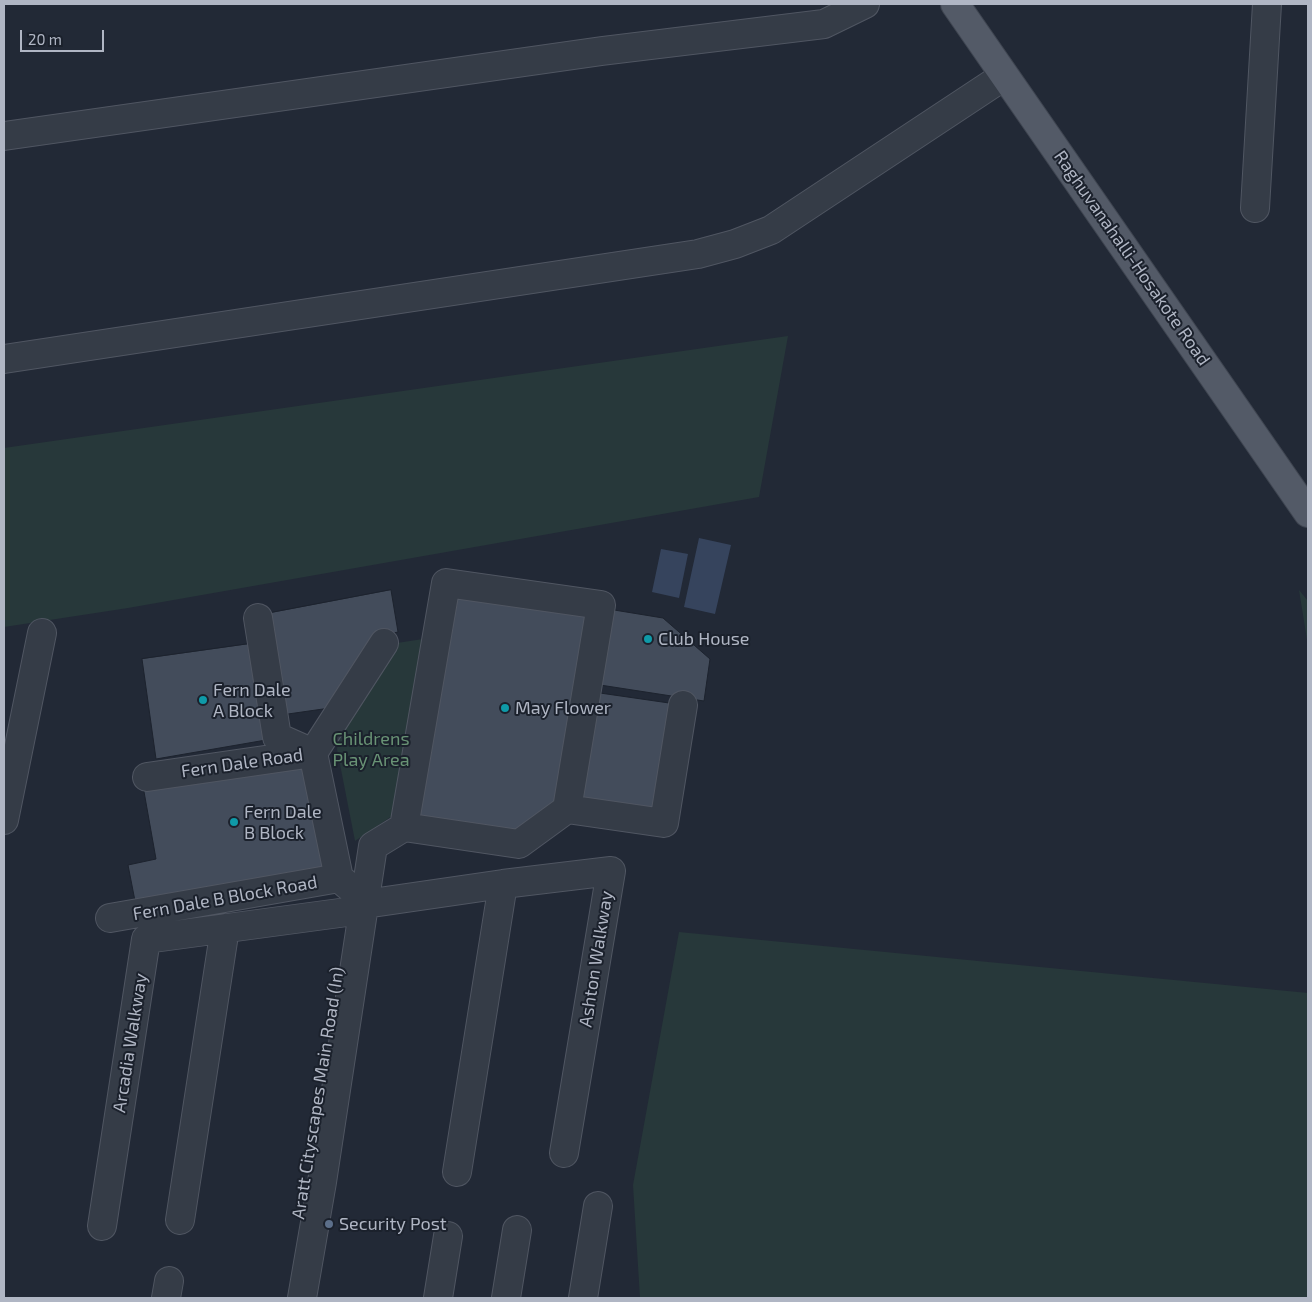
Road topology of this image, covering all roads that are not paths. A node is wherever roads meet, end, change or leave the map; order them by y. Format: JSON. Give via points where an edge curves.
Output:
{"nodes":[{"id":1,"x":865,"y":4,"type":"edge"},
{"id":2,"x":955,"y":4,"type":"edge"},
{"id":3,"x":1267,"y":4,"type":"edge"},
{"id":4,"x":1004,"y":76,"type":"junction"},
{"id":5,"x":4,"y":136,"type":"edge"},
{"id":6,"x":1255,"y":208,"type":"dead end"},
{"id":7,"x":4,"y":359,"type":"edge"},
{"id":8,"x":1308,"y":513,"type":"edge"},
{"id":9,"x":258,"y":618,"type":"dead end"},
{"id":10,"x":42,"y":633,"type":"dead end"},
{"id":11,"x":384,"y":643,"type":"dead end"},
{"id":12,"x":683,"y":706,"type":"dead end"},
{"id":13,"x":313,"y":753,"type":"junction"},
{"id":14,"x":147,"y":777,"type":"dead end"},
{"id":15,"x":567,"y":809,"type":"junction"},
{"id":16,"x":4,"y":820,"type":"edge"},
{"id":17,"x":404,"y":827,"type":"junction"},
{"id":18,"x":503,"y":884,"type":"junction"},
{"id":19,"x":354,"y":895,"type":"junction"},
{"id":20,"x":110,"y":918,"type":"dead end"},
{"id":21,"x":225,"y":928,"type":"junction"},
{"id":22,"x":564,"y":1154,"type":"dead end"},
{"id":23,"x":457,"y":1172,"type":"dead end"},
{"id":24,"x":598,"y":1206,"type":"dead end"},
{"id":25,"x":180,"y":1220,"type":"dead end"},
{"id":26,"x":102,"y":1226,"type":"dead end"},
{"id":27,"x":517,"y":1230,"type":"dead end"},
{"id":28,"x":448,"y":1236,"type":"dead end"},
{"id":29,"x":285,"y":1298,"type":"edge"},
{"id":30,"x":302,"y":1298,"type":"edge"},
{"id":31,"x":438,"y":1298,"type":"edge"},
{"id":32,"x":506,"y":1298,"type":"edge"},
{"id":33,"x":583,"y":1298,"type":"edge"}],
"edges":[{"from":1,"to":5,"type":"street","via":[[824,24],[602,51]]},
{"from":2,"to":4,"type":"main road","name":"Raghuvanahalli-Hosakote Road"},
{"from":3,"to":6,"type":"street"},
{"from":4,"to":7,"type":"street","via":[[771,230],[735,244],[698,254]]},
{"from":4,"to":8,"type":"main road","name":"Raghuvanahalli-Hosakote Road"},
{"from":9,"to":13,"type":"street","via":[[277,737]]},
{"from":10,"to":16,"type":"street"},
{"from":11,"to":13,"type":"street"},
{"from":12,"to":15,"type":"street","via":[[664,823]]},
{"from":13,"to":14,"type":"street","name":"Fern Dale Road"},
{"from":13,"to":19,"type":"street","name":"Fern Dale Road"},
{"from":15,"to":17,"type":"street","via":[[519,844]]},
{"from":15,"to":17,"type":"street","via":[[601,605],[446,583]]},
{"from":17,"to":19,"type":"street","via":[[373,846]]},
{"from":18,"to":19,"type":"street","name":"Ashton Walkway"},
{"from":18,"to":22,"type":"street","name":"Ashton Walkway","via":[[611,871]]},
{"from":18,"to":23,"type":"street"},
{"from":19,"to":20,"type":"street","name":"Fern Dale B Block Road"},
{"from":19,"to":21,"type":"street","name":"Arcadia Walkway"},
{"from":19,"to":29,"type":"street","name":"Aratt Cityscapes Main Road (In)"},
{"from":19,"to":30,"type":"street"},
{"from":21,"to":25,"type":"street"},
{"from":21,"to":26,"type":"street","name":"Arcadia Walkway","via":[[146,938]]},
{"from":24,"to":33,"type":"street"},
{"from":27,"to":32,"type":"street"},
{"from":28,"to":31,"type":"street"}]}
